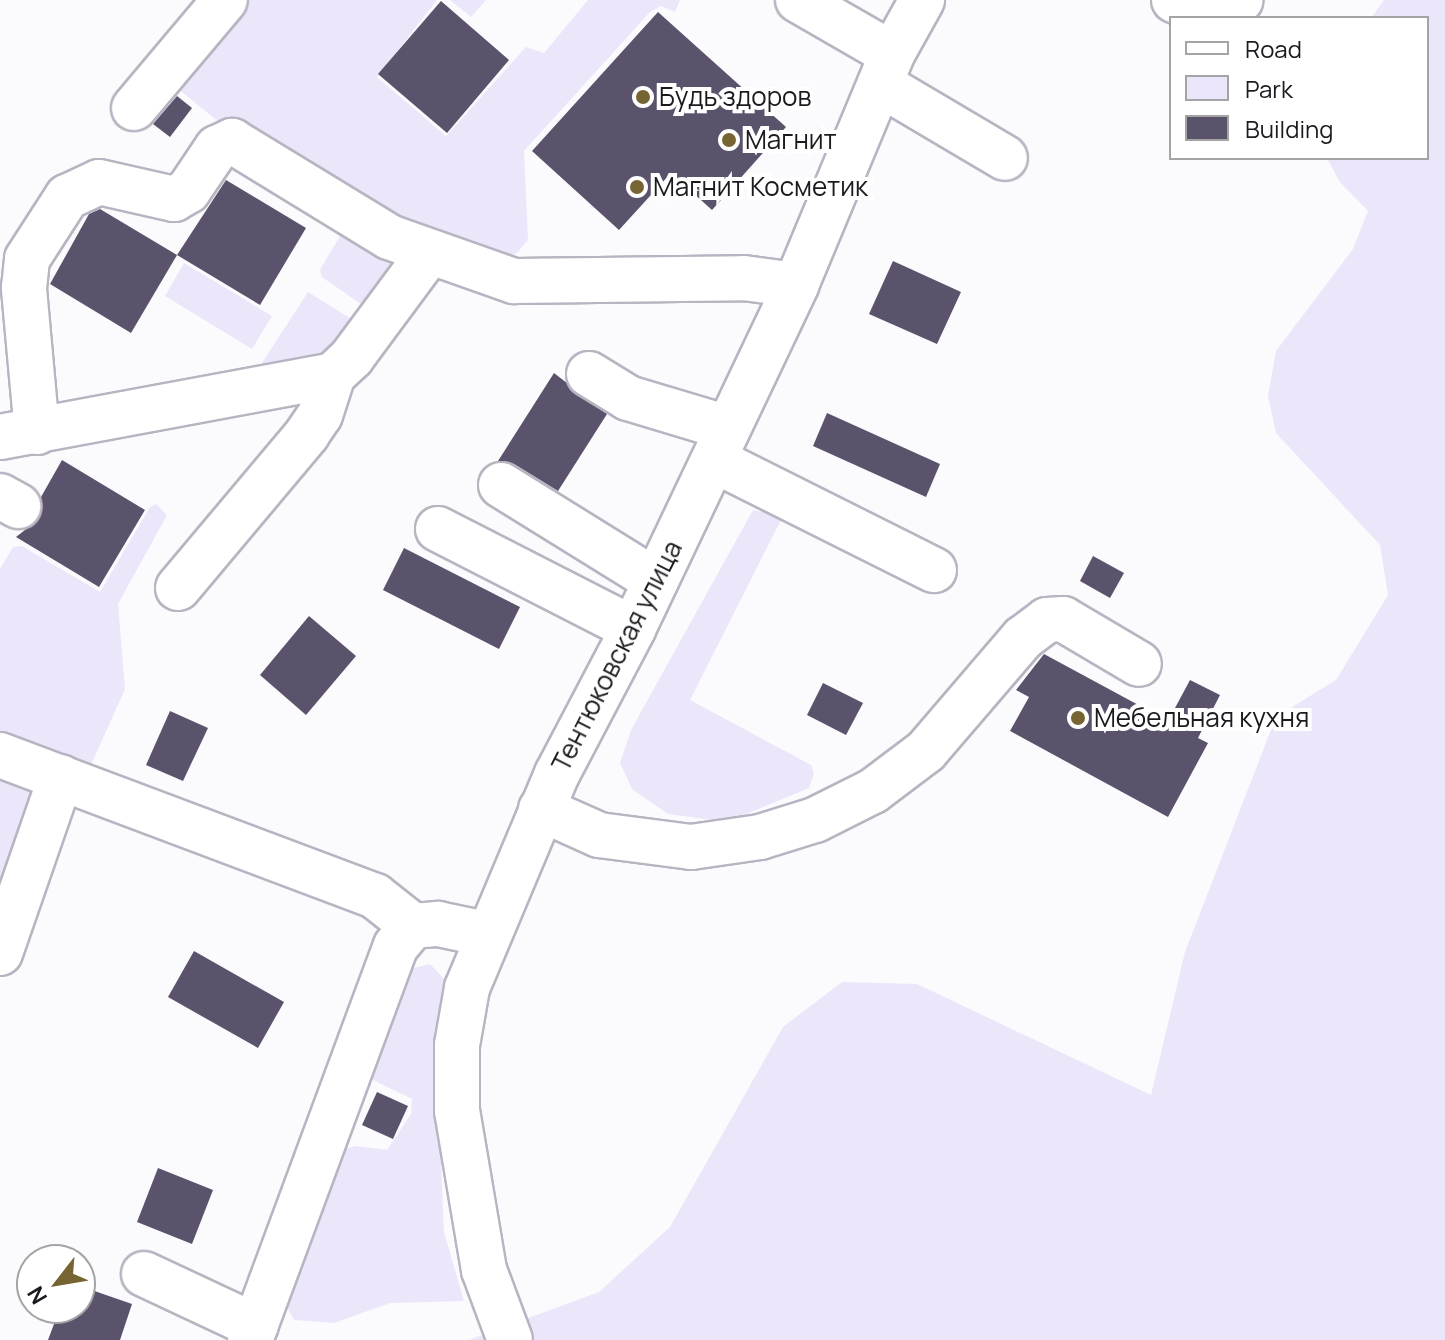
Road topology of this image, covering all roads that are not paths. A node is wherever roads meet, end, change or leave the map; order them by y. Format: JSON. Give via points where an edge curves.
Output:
{"nodes":[{"id":1,"x":225,"y":0,"type":"edge"},
{"id":2,"x":798,"y":0,"type":"edge"},
{"id":3,"x":922,"y":0,"type":"edge"},
{"id":4,"x":1174,"y":0,"type":"edge"},
{"id":5,"x":1241,"y":0,"type":"edge"},
{"id":6,"x":886,"y":69,"type":"junction"},
{"id":7,"x":134,"y":108,"type":"dead end"},
{"id":8,"x":1005,"y":158,"type":"dead end"},
{"id":9,"x":429,"y":253,"type":"junction"},
{"id":10,"x":796,"y":285,"type":"junction"},
{"id":11,"x":589,"y":374,"type":"dead end"},
{"id":12,"x":333,"y":375,"type":"junction"},
{"id":13,"x":18,"y":434,"type":"edge"},
{"id":14,"x":721,"y":444,"type":"junction"},
{"id":15,"x":501,"y":485,"type":"dead end"},
{"id":16,"x":438,"y":529,"type":"dead end"},
{"id":17,"x":934,"y":570,"type":"dead end"},
{"id":18,"x":656,"y":581,"type":"junction"},
{"id":19,"x":178,"y":588,"type":"dead end"},
{"id":20,"x":633,"y":629,"type":"junction"},
{"id":21,"x":1139,"y":664,"type":"dead end"},
{"id":22,"x":0,"y":755,"type":"edge"},
{"id":23,"x":61,"y":777,"type":"junction"},
{"id":24,"x":541,"y":809,"type":"junction"},
{"id":25,"x":413,"y":926,"type":"junction"},
{"id":26,"x":486,"y":934,"type":"junction"},
{"id":27,"x":0,"y":953,"type":"edge"},
{"id":28,"x":144,"y":1274,"type":"dead end"},
{"id":29,"x":253,"y":1333,"type":"edge"},
{"id":30,"x":510,"y":1340,"type":"edge"}],
"edges":[{"from":1,"to":7,"type":"street"},
{"from":2,"to":6,"type":"street"},
{"from":3,"to":6,"type":"street","name":"Тентюковская улица"},
{"from":4,"to":5,"type":"street","via":[[1201,11]]},
{"from":6,"to":8,"type":"street"},
{"from":6,"to":10,"type":"street","name":"Тентюковская улица"},
{"from":9,"to":10,"type":"street","via":[[514,281],[744,278]]},
{"from":9,"to":12,"type":"street"},
{"from":9,"to":13,"type":"street","via":[[389,237],[232,141],[217,148],[188,191],[174,199],[99,182],[80,188],[67,197],[27,259]]},
{"from":10,"to":14,"type":"street","name":"Тентюковская улица"},
{"from":11,"to":14,"type":"street"},
{"from":12,"to":13,"type":"street"},
{"from":12,"to":19,"type":"street","via":[[320,415],[307,434]]},
{"from":14,"to":17,"type":"street"},
{"from":14,"to":18,"type":"street","name":"Тентюковская улица"},
{"from":15,"to":18,"type":"street"},
{"from":16,"to":20,"type":"street"},
{"from":18,"to":20,"type":"street","name":"Тентюковская улица"},
{"from":20,"to":24,"type":"street","name":"Тентюковская улица"},
{"from":21,"to":24,"type":"street","via":[[1063,619],[1047,620],[1023,638],[916,759],[873,791],[815,820],[760,837],[691,847],[599,835]]},
{"from":22,"to":23,"type":"street"},
{"from":23,"to":25,"type":"street","via":[[375,896]]},
{"from":23,"to":27,"type":"street"},
{"from":24,"to":26,"type":"street","name":"Тентюковская улица"},
{"from":25,"to":26,"type":"street","via":[[438,924]]},
{"from":25,"to":29,"type":"street","via":[[396,946]]},
{"from":26,"to":30,"type":"street","name":"Тентюковская улица","via":[[467,988],[457,1045],[457,1111],[484,1270]]},
{"from":28,"to":29,"type":"street"}]}
